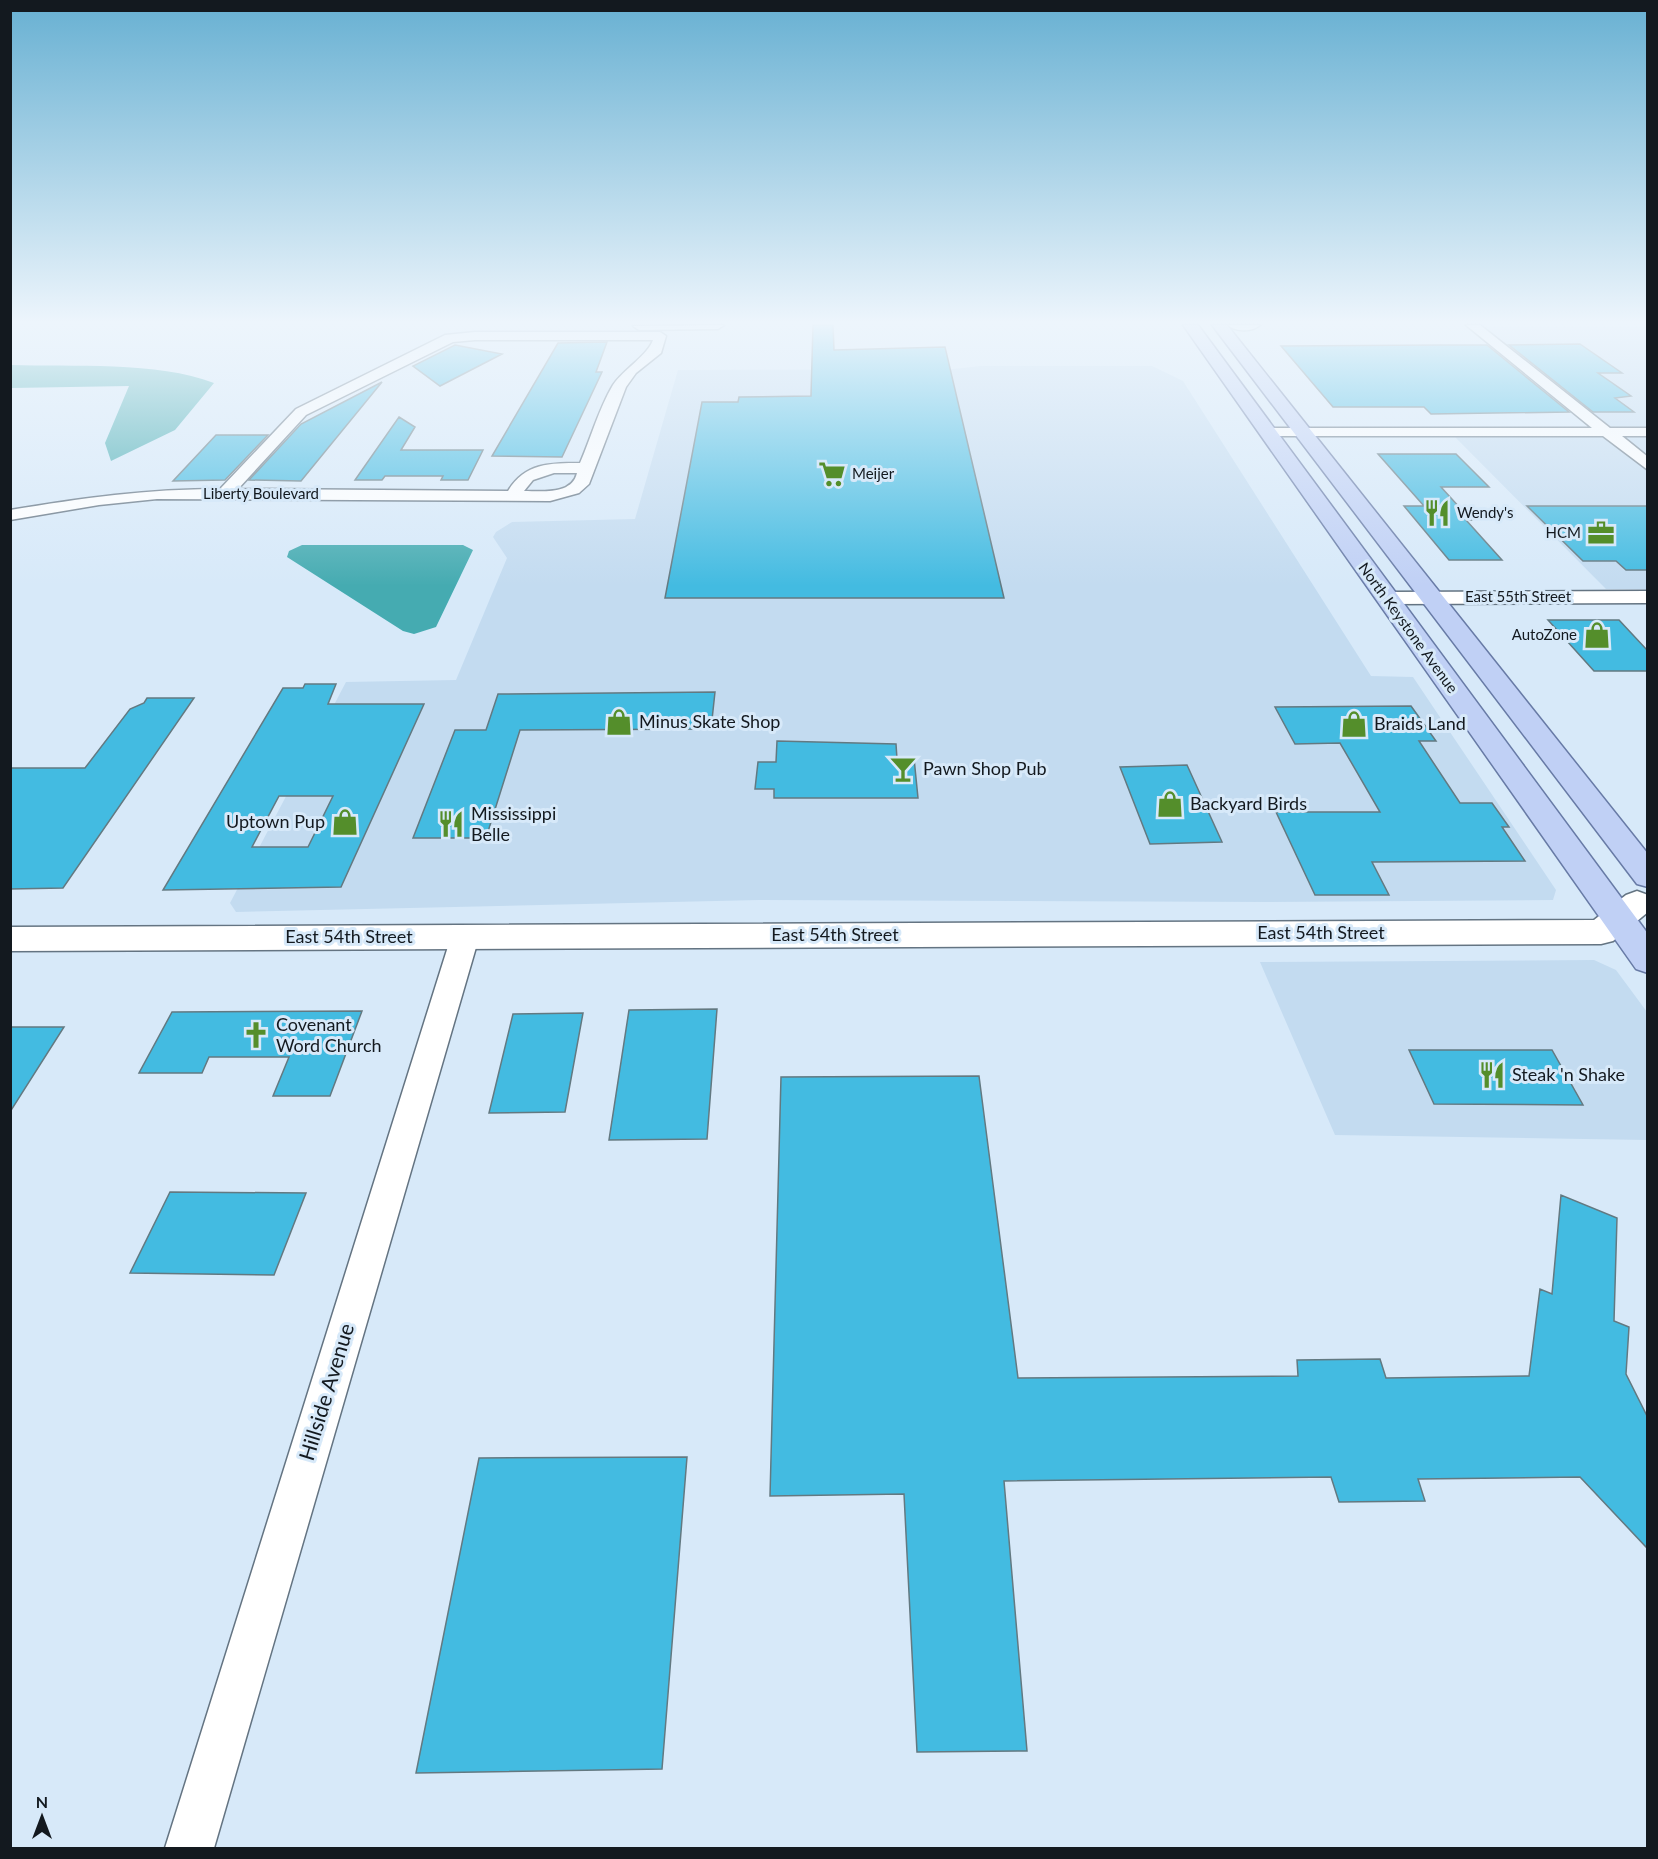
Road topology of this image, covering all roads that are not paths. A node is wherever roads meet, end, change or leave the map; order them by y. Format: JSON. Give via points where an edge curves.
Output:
{"nodes":[{"id":1,"x":302,"y":412,"type":"edge"},
{"id":2,"x":610,"y":412,"type":"edge"},
{"id":3,"x":1252,"y":412,"type":"edge"},
{"id":4,"x":1286,"y":412,"type":"edge"},
{"id":5,"x":1581,"y":412,"type":"edge"},
{"id":6,"x":1267,"y":432,"type":"junction"},
{"id":7,"x":1302,"y":432,"type":"junction"},
{"id":8,"x":1606,"y":432,"type":"junction"},
{"id":9,"x":1647,"y":432,"type":"edge"},
{"id":10,"x":1647,"y":465,"type":"edge"},
{"id":11,"x":586,"y":468,"type":"junction"},
{"id":12,"x":225,"y":494,"type":"junction"},
{"id":13,"x":514,"y":494,"type":"junction"},
{"id":14,"x":10,"y":516,"type":"edge"},
{"id":15,"x":1647,"y":597,"type":"edge"},
{"id":16,"x":1388,"y":598,"type":"junction"},
{"id":17,"x":1432,"y":598,"type":"junction"},
{"id":18,"x":1638,"y":898,"type":"edge"},
{"id":19,"x":465,"y":937,"type":"junction"},
{"id":20,"x":10,"y":939,"type":"edge"},
{"id":21,"x":1647,"y":960,"type":"edge"},
{"id":22,"x":189,"y":1848,"type":"edge"}],
"edges":[{"from":1,"to":12,"type":"street","name":"Liberty Boulevard"},
{"from":2,"to":11,"type":"street","name":"Liberty Boulevard"},
{"from":3,"to":6,"type":"main road","name":"North Keystone Avenue"},
{"from":4,"to":7,"type":"main road","name":"North Keystone Avenue"},
{"from":5,"to":8,"type":"street"},
{"from":6,"to":7,"type":"street"},
{"from":6,"to":16,"type":"main road","name":"North Keystone Avenue"},
{"from":7,"to":8,"type":"street"},
{"from":7,"to":17,"type":"main road","name":"North Keystone Avenue"},
{"from":8,"to":9,"type":"street"},
{"from":8,"to":10,"type":"street"},
{"from":11,"to":13,"type":"street","via":[[537,470],[521,480]]},
{"from":11,"to":13,"type":"street","name":"Liberty Boulevard","via":[[581,484],[567,493]]},
{"from":12,"to":13,"type":"street","name":"Liberty Boulevard"},
{"from":12,"to":14,"type":"street","name":"Liberty Boulevard","via":[[129,497]]},
{"from":15,"to":17,"type":"street","name":"East 55th Street"},
{"from":16,"to":17,"type":"street","name":"East 55th Street"},
{"from":16,"to":18,"type":"main road","name":"North Keystone Avenue"},
{"from":17,"to":18,"type":"main road","name":"North Keystone Avenue"},
{"from":18,"to":19,"type":"street","name":"East 54th Street","via":[[1601,932]]},
{"from":18,"to":21,"type":"main road","name":"North Keystone Avenue"},
{"from":19,"to":20,"type":"street","name":"East 54th Street"},
{"from":19,"to":22,"type":"street","name":"Hillside Avenue"}]}
